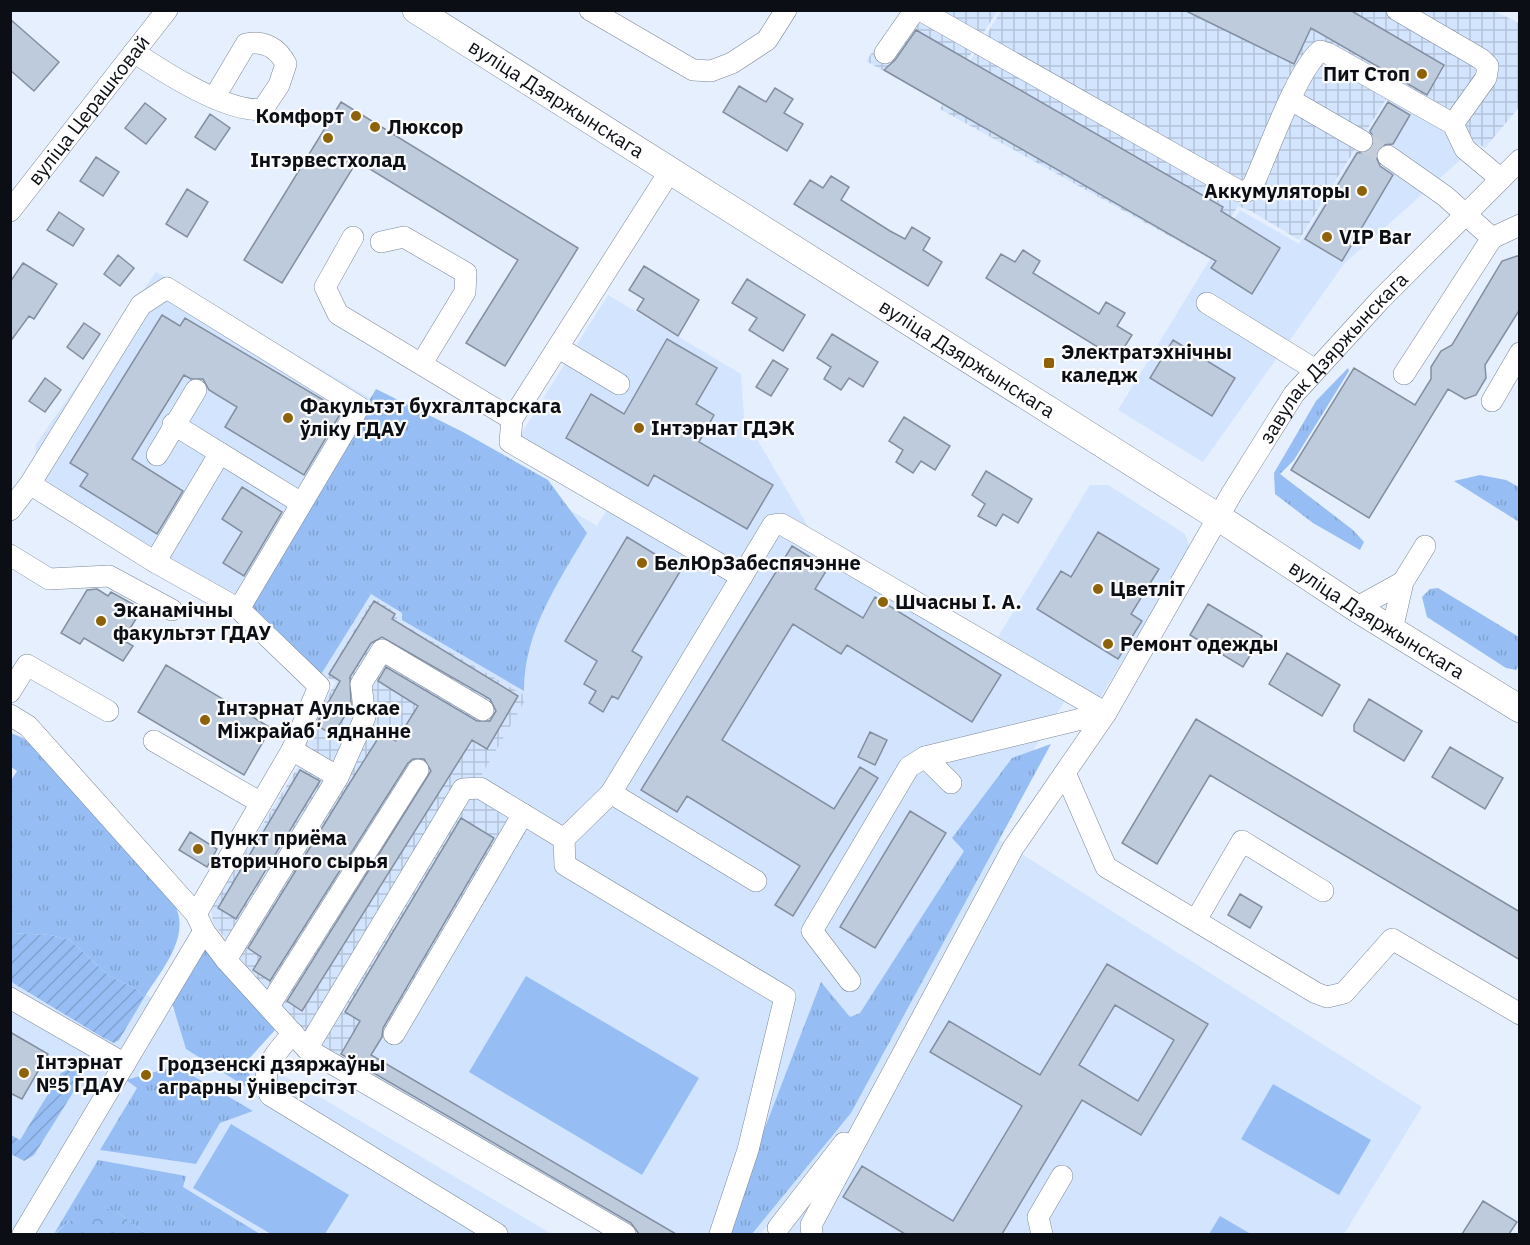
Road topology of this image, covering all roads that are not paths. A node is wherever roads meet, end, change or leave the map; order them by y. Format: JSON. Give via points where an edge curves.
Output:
{"nodes":[{"id":1,"x":166,"y":10,"type":"edge"},
{"id":2,"x":416,"y":10,"type":"edge"},
{"id":3,"x":590,"y":10,"type":"edge"},
{"id":4,"x":786,"y":10,"type":"edge"},
{"id":5,"x":915,"y":10,"type":"edge"},
{"id":6,"x":920,"y":10,"type":"edge"},
{"id":7,"x":1397,"y":10,"type":"edge"},
{"id":8,"x":134,"y":52,"type":"junction"},
{"id":9,"x":885,"y":53,"type":"dead end"},
{"id":10,"x":214,"y":98,"type":"dead end"},
{"id":11,"x":1291,"y":100,"type":"junction"},
{"id":12,"x":1453,"y":124,"type":"junction"},
{"id":13,"x":1362,"y":141,"type":"tunnel mouth"},
{"id":14,"x":1388,"y":156,"type":"tunnel mouth"},
{"id":15,"x":1520,"y":160,"type":"edge"},
{"id":16,"x":670,"y":171,"type":"junction"},
{"id":17,"x":1501,"y":179,"type":"junction"},
{"id":18,"x":10,"y":211,"type":"edge"},
{"id":19,"x":1465,"y":214,"type":"junction"},
{"id":20,"x":1520,"y":225,"type":"edge"},
{"id":21,"x":353,"y":237,"type":"dead end"},
{"id":22,"x":1492,"y":237,"type":"junction"},
{"id":23,"x":381,"y":242,"type":"dead end"},
{"id":24,"x":1207,"y":303,"type":"dead end"},
{"id":25,"x":559,"y":348,"type":"junction"},
{"id":26,"x":1520,"y":353,"type":"edge"},
{"id":27,"x":422,"y":363,"type":"junction"},
{"id":28,"x":1314,"y":369,"type":"junction"},
{"id":29,"x":1404,"y":374,"type":"dead end"},
{"id":30,"x":620,"y":384,"type":"dead end"},
{"id":31,"x":196,"y":390,"type":"dead end"},
{"id":32,"x":1492,"y":401,"type":"dead end"},
{"id":33,"x":512,"y":419,"type":"junction"},
{"id":34,"x":173,"y":424,"type":"junction"},
{"id":35,"x":220,"y":453,"type":"junction"},
{"id":36,"x":156,"y":455,"type":"dead end"},
{"id":37,"x":30,"y":484,"type":"junction"},
{"id":38,"x":301,"y":503,"type":"junction"},
{"id":39,"x":10,"y":510,"type":"edge"},
{"id":40,"x":1218,"y":517,"type":"junction"},
{"id":41,"x":1425,"y":546,"type":"dead end"},
{"id":42,"x":10,"y":555,"type":"edge"},
{"id":43,"x":155,"y":562,"type":"junction"},
{"id":44,"x":742,"y":577,"type":"junction"},
{"id":45,"x":1403,"y":582,"type":"junction"},
{"id":46,"x":1356,"y":608,"type":"junction"},
{"id":47,"x":239,"y":609,"type":"junction"},
{"id":48,"x":172,"y":610,"type":"dead end"},
{"id":49,"x":1392,"y":630,"type":"junction"},
{"id":50,"x":10,"y":692,"type":"edge"},
{"id":51,"x":1520,"y":709,"type":"edge"},
{"id":52,"x":483,"y":710,"type":"dead end"},
{"id":53,"x":108,"y":711,"type":"dead end"},
{"id":54,"x":1106,"y":713,"type":"junction"},
{"id":55,"x":10,"y":715,"type":"edge"},
{"id":56,"x":154,"y":741,"type":"dead end"},
{"id":57,"x":292,"y":750,"type":"junction"},
{"id":58,"x":925,"y":757,"type":"junction"},
{"id":59,"x":418,"y":770,"type":"dead end"},
{"id":60,"x":1066,"y":775,"type":"junction"},
{"id":61,"x":338,"y":777,"type":"junction"},
{"id":62,"x":951,"y":783,"type":"dead end"},
{"id":63,"x":611,"y":792,"type":"junction"},
{"id":64,"x":261,"y":803,"type":"junction"},
{"id":65,"x":523,"y":814,"type":"junction"},
{"id":66,"x":564,"y":839,"type":"junction"},
{"id":67,"x":756,"y":882,"type":"dead end"},
{"id":68,"x":1323,"y":891,"type":"dead end"},
{"id":69,"x":1196,"y":920,"type":"junction"},
{"id":70,"x":200,"y":922,"type":"junction"},
{"id":71,"x":226,"y":960,"type":"junction"},
{"id":72,"x":849,"y":981,"type":"dead end"},
{"id":73,"x":10,"y":998,"type":"edge"},
{"id":74,"x":269,"y":1006,"type":"junction"},
{"id":75,"x":1520,"y":1014,"type":"edge"},
{"id":76,"x":394,"y":1034,"type":"dead end"},
{"id":77,"x":300,"y":1041,"type":"junction"},
{"id":78,"x":124,"y":1064,"type":"junction"},
{"id":79,"x":882,"y":1093,"type":"junction"},
{"id":80,"x":1062,"y":1176,"type":"dead end"},
{"id":81,"x":778,"y":1228,"type":"dead end"},
{"id":82,"x":23,"y":1234,"type":"edge"},
{"id":83,"x":497,"y":1234,"type":"edge"},
{"id":84,"x":625,"y":1234,"type":"edge"},
{"id":85,"x":720,"y":1234,"type":"edge"},
{"id":86,"x":813,"y":1234,"type":"edge"},
{"id":87,"x":1042,"y":1234,"type":"edge"}],
"edges":[{"from":1,"to":8,"type":"street","name":"вуліца Церашковай"},
{"from":2,"to":16,"type":"main road","name":"вуліца Дзяржынскага"},
{"from":3,"to":4,"type":"street","via":[[693,70],[711,71],[732,63],[767,40]]},
{"from":5,"to":9,"type":"street"},
{"from":6,"to":11,"type":"street","via":[[1239,191],[1247,191],[1253,185]]},
{"from":7,"to":12,"type":"street","via":[[1481,58],[1488,66],[1486,78]]},
{"from":8,"to":10,"type":"street"},
{"from":8,"to":18,"type":"street","name":"вуліца Церашковай"},
{"from":11,"to":12,"type":"street","via":[[1311,59],[1320,51]]},
{"from":11,"to":13,"type":"street"},
{"from":12,"to":17,"type":"street","via":[[1465,149]]},
{"from":14,"to":19,"type":"street"},
{"from":15,"to":17,"type":"street","name":"завулак Дзяржынскага"},
{"from":16,"to":25,"type":"street"},
{"from":16,"to":40,"type":"main road","name":"вуліца Дзяржынскага"},
{"from":17,"to":19,"type":"street","name":"завулак Дзяржынскага"},
{"from":19,"to":22,"type":"street"},
{"from":19,"to":28,"type":"street","name":"завулак Дзяржынскага"},
{"from":20,"to":22,"type":"street"},
{"from":21,"to":27,"type":"street","via":[[325,287],[338,314]]},
{"from":22,"to":29,"type":"street"},
{"from":23,"to":27,"type":"street","via":[[404,237],[466,273],[465,292]]},
{"from":24,"to":28,"type":"street"},
{"from":25,"to":30,"type":"street"},
{"from":25,"to":33,"type":"street"},
{"from":26,"to":32,"type":"street"},
{"from":27,"to":33,"type":"street"},
{"from":28,"to":40,"type":"street","name":"завулак Дзяржынскага","via":[[1294,394]]},
{"from":31,"to":34,"type":"street"},
{"from":33,"to":44,"type":"street","via":[[510,442]]},
{"from":34,"to":35,"type":"street"},
{"from":34,"to":36,"type":"street"},
{"from":35,"to":38,"type":"street"},
{"from":35,"to":43,"type":"street"},
{"from":37,"to":38,"type":"street","via":[[141,305],[167,288],[359,408]]},
{"from":37,"to":39,"type":"street"},
{"from":37,"to":43,"type":"street"},
{"from":38,"to":47,"type":"street"},
{"from":40,"to":46,"type":"main road","name":"вуліца Дзяржынскага"},
{"from":40,"to":54,"type":"street","name":"завулак Дзяржынскага"},
{"from":41,"to":45,"type":"street"},
{"from":42,"to":48,"type":"street","via":[[49,579],[109,576]]},
{"from":43,"to":47,"type":"street"},
{"from":44,"to":54,"type":"street","via":[[773,525],[781,524]]},
{"from":44,"to":63,"type":"street"},
{"from":45,"to":46,"type":"street"},
{"from":45,"to":49,"type":"street"},
{"from":46,"to":49,"type":"main road","name":"вуліца Дзяржынскага"},
{"from":47,"to":57,"type":"street","via":[[320,686]]},
{"from":49,"to":51,"type":"main road","name":"вуліца Дзяржынскага"},
{"from":50,"to":53,"type":"street","via":[[27,665]]},
{"from":52,"to":61,"type":"street","via":[[382,650],[361,684],[365,717]]},
{"from":54,"to":58,"type":"street"},
{"from":54,"to":60,"type":"street","name":"завулак Дзяржынскага"},
{"from":55,"to":70,"type":"street","via":[[28,726]]},
{"from":56,"to":64,"type":"street"},
{"from":57,"to":61,"type":"street"},
{"from":57,"to":64,"type":"street"},
{"from":58,"to":62,"type":"street"},
{"from":58,"to":72,"type":"street","via":[[909,767],[812,931]]},
{"from":59,"to":74,"type":"street"},
{"from":60,"to":69,"type":"street","via":[[1106,867]]},
{"from":60,"to":79,"type":"street","name":"завулак Дзяржынскага","via":[[1013,848]]},
{"from":61,"to":71,"type":"street"},
{"from":63,"to":66,"type":"street"},
{"from":63,"to":67,"type":"street"},
{"from":64,"to":70,"type":"street"},
{"from":65,"to":66,"type":"street"},
{"from":65,"to":76,"type":"street"},
{"from":65,"to":77,"type":"street","via":[[480,788],[463,789]]},
{"from":66,"to":85,"type":"street","via":[[565,865],[784,997],[748,1150]]},
{"from":68,"to":69,"type":"street","via":[[1242,841]]},
{"from":69,"to":75,"type":"street","via":[[1327,997],[1344,993],[1392,939]]},
{"from":70,"to":71,"type":"street"},
{"from":70,"to":78,"type":"street"},
{"from":71,"to":74,"type":"street"},
{"from":73,"to":78,"type":"street"},
{"from":74,"to":77,"type":"street"},
{"from":77,"to":83,"type":"street","via":[[272,1059],[264,1079],[270,1095]]},
{"from":77,"to":84,"type":"street"},
{"from":78,"to":82,"type":"street"},
{"from":79,"to":81,"type":"street"},
{"from":79,"to":86,"type":"street","via":[[812,1225]]},
{"from":80,"to":87,"type":"street","via":[[1038,1217]]}]}
